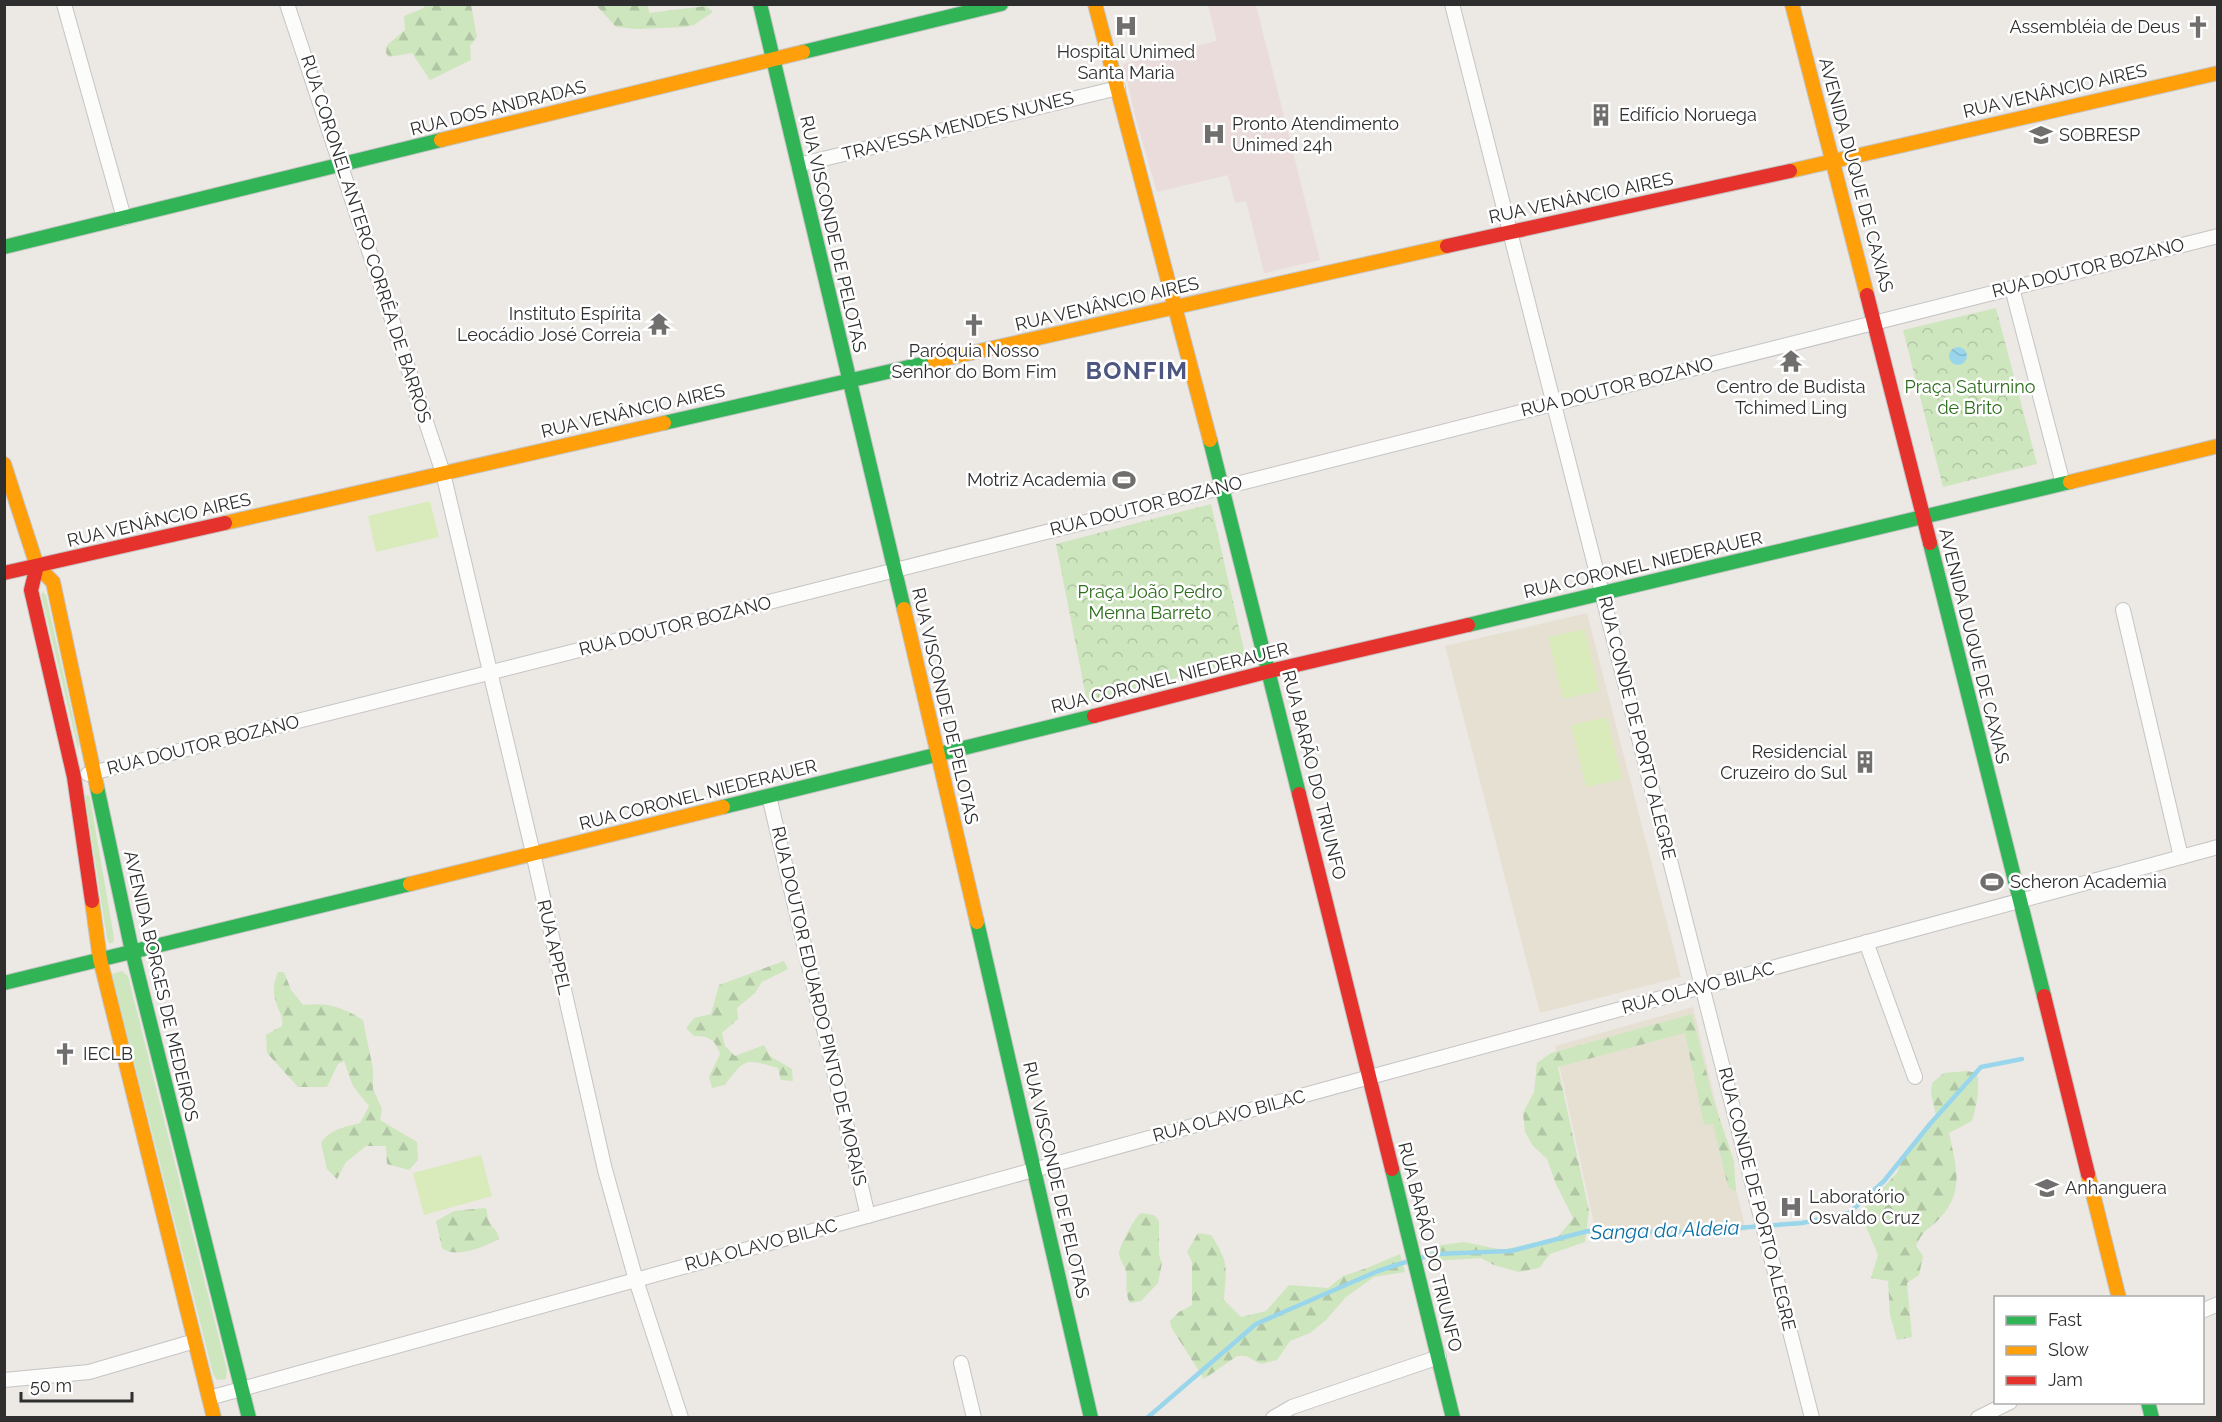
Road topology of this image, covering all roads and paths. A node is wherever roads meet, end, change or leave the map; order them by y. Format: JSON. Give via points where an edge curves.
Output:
{"nodes":[{"id":1,"x":64,"y":4,"type":"edge"},
{"id":2,"x":287,"y":4,"type":"edge"},
{"id":3,"x":760,"y":4,"type":"edge"},
{"id":4,"x":1001,"y":4,"type":"edge"},
{"id":5,"x":1095,"y":4,"type":"edge"},
{"id":6,"x":1452,"y":4,"type":"edge"},
{"id":7,"x":1792,"y":4,"type":"edge"},
{"id":8,"x":773,"y":60,"type":"junction"},
{"id":9,"x":2217,"y":73,"type":"edge"},
{"id":10,"x":1118,"y":88,"type":"junction"},
{"id":11,"x":1833,"y":161,"type":"junction"},
{"id":12,"x":341,"y":164,"type":"junction"},
{"id":13,"x":798,"y":165,"type":"junction"},
{"id":14,"x":124,"y":218,"type":"junction"},
{"id":15,"x":1511,"y":232,"type":"junction"},
{"id":16,"x":2217,"y":236,"type":"edge"},
{"id":17,"x":4,"y":247,"type":"edge"},
{"id":18,"x":2012,"y":288,"type":"junction"},
{"id":19,"x":1176,"y":307,"type":"junction"},
{"id":20,"x":1875,"y":322,"type":"junction"},
{"id":21,"x":849,"y":381,"type":"junction"},
{"id":22,"x":1554,"y":402,"type":"junction"},
{"id":23,"x":2217,"y":446,"type":"edge"},
{"id":24,"x":4,"y":464,"type":"edge"},
{"id":25,"x":443,"y":473,"type":"junction"},
{"id":26,"x":2063,"y":484,"type":"junction"},
{"id":27,"x":1222,"y":487,"type":"junction"},
{"id":28,"x":1923,"y":518,"type":"junction"},
{"id":29,"x":37,"y":566,"type":"junction"},
{"id":30,"x":894,"y":570,"type":"junction"},
{"id":31,"x":4,"y":573,"type":"edge"},
{"id":32,"x":1603,"y":593,"type":"junction"},
{"id":33,"x":2123,"y":610,"type":"dead end"},
{"id":34,"x":1270,"y":671,"type":"junction"},
{"id":35,"x":490,"y":672,"type":"junction"},
{"id":36,"x":938,"y":754,"type":"junction"},
{"id":37,"x":94,"y":772,"type":"junction"},
{"id":38,"x":74,"y":777,"type":"junction"},
{"id":39,"x":770,"y":796,"type":"junction"},
{"id":40,"x":2217,"y":847,"type":"edge"},
{"id":41,"x":533,"y":854,"type":"junction"},
{"id":42,"x":2181,"y":857,"type":"junction"},
{"id":43,"x":2019,"y":901,"type":"junction"},
{"id":44,"x":1866,"y":942,"type":"junction"},
{"id":45,"x":132,"y":951,"type":"junction"},
{"id":46,"x":100,"y":959,"type":"junction"},
{"id":47,"x":4,"y":983,"type":"edge"},
{"id":48,"x":1703,"y":987,"type":"junction"},
{"id":49,"x":1369,"y":1077,"type":"junction"},
{"id":50,"x":1915,"y":1077,"type":"dead end"},
{"id":51,"x":1035,"y":1169,"type":"junction"},
{"id":52,"x":868,"y":1216,"type":"junction"},
{"id":53,"x":636,"y":1280,"type":"junction"},
{"id":54,"x":2118,"y":1296,"type":"edge"},
{"id":55,"x":195,"y":1341,"type":"junction"},
{"id":56,"x":1439,"y":1357,"type":"junction"},
{"id":57,"x":961,"y":1363,"type":"dead end"},
{"id":58,"x":4,"y":1380,"type":"edge"},
{"id":59,"x":242,"y":1389,"type":"junction"},
{"id":60,"x":209,"y":1398,"type":"junction"},
{"id":61,"x":2006,"y":1404,"type":"edge"},
{"id":62,"x":214,"y":1418,"type":"edge"},
{"id":63,"x":249,"y":1418,"type":"edge"},
{"id":64,"x":681,"y":1418,"type":"edge"},
{"id":65,"x":974,"y":1418,"type":"edge"},
{"id":66,"x":1091,"y":1418,"type":"edge"},
{"id":67,"x":1273,"y":1418,"type":"edge"},
{"id":68,"x":1454,"y":1418,"type":"edge"},
{"id":69,"x":1812,"y":1418,"type":"edge"},
{"id":70,"x":1978,"y":1418,"type":"edge"}],
"edges":[{"from":1,"to":14,"type":"street"},
{"from":2,"to":12,"type":"street","name":"RUA CORONEL ANTERO CORRÊA DE BARROS"},
{"from":3,"to":8,"type":"street","name":"RUA VISCONDE DE PELOTAS"},
{"from":4,"to":8,"type":"street","name":"RUA DOS ANDRADAS"},
{"from":5,"to":10,"type":"street","name":"RUA BARÃO DO TRIUNFO"},
{"from":6,"to":15,"type":"street","name":"RUA CONDE DE PORTO ALEGRE"},
{"from":7,"to":11,"type":"street","name":"AVENIDA DUQUE DE CAXIAS"},
{"from":8,"to":12,"type":"street","name":"RUA DOS ANDRADAS"},
{"from":8,"to":13,"type":"street","name":"RUA VISCONDE DE PELOTAS"},
{"from":9,"to":11,"type":"street","name":"RUA VENÂNCIO AIRES"},
{"from":10,"to":13,"type":"street","name":"TRAVESSA MENDES NUNES"},
{"from":10,"to":19,"type":"street","name":"RUA BARÃO DO TRIUNFO"},
{"from":11,"to":15,"type":"street","name":"RUA VENÂNCIO AIRES"},
{"from":11,"to":20,"type":"street","name":"AVENIDA DUQUE DE CAXIAS"},
{"from":12,"to":14,"type":"street","name":"RUA DOS ANDRADAS"},
{"from":12,"to":25,"type":"street","name":"RUA CORONEL ANTERO CORRÊA DE BARROS"},
{"from":13,"to":21,"type":"street","name":"RUA VISCONDE DE PELOTAS"},
{"from":14,"to":17,"type":"street","name":"RUA DOS ANDRADAS"},
{"from":15,"to":19,"type":"street","name":"RUA VENÂNCIO AIRES"},
{"from":15,"to":22,"type":"street","name":"RUA CONDE DE PORTO ALEGRE"},
{"from":16,"to":18,"type":"street","name":"RUA DOUTOR BOZANO"},
{"from":18,"to":20,"type":"street","name":"RUA DOUTOR BOZANO"},
{"from":18,"to":26,"type":"street"},
{"from":19,"to":21,"type":"street","name":"RUA VENÂNCIO AIRES"},
{"from":19,"to":27,"type":"street","name":"RUA BARÃO DO TRIUNFO"},
{"from":20,"to":22,"type":"street","name":"RUA DOUTOR BOZANO"},
{"from":20,"to":28,"type":"street","name":"AVENIDA DUQUE DE CAXIAS"},
{"from":21,"to":25,"type":"street","name":"RUA VENÂNCIO AIRES"},
{"from":21,"to":30,"type":"street","name":"RUA VISCONDE DE PELOTAS"},
{"from":22,"to":27,"type":"street","name":"RUA DOUTOR BOZANO"},
{"from":22,"to":32,"type":"street","name":"RUA CONDE DE PORTO ALEGRE"},
{"from":23,"to":26,"type":"street","name":"RUA CORONEL NIEDERAUER"},
{"from":24,"to":29,"type":"street","name":"AVENIDA BORGES DE MEDEIROS"},
{"from":25,"to":29,"type":"street","name":"RUA VENÂNCIO AIRES"},
{"from":25,"to":35,"type":"street","name":"RUA APPEL"},
{"from":26,"to":28,"type":"street","name":"RUA CORONEL NIEDERAUER"},
{"from":27,"to":30,"type":"street","name":"RUA DOUTOR BOZANO"},
{"from":27,"to":34,"type":"street","name":"RUA BARÃO DO TRIUNFO"},
{"from":28,"to":32,"type":"street","name":"RUA CORONEL NIEDERAUER"},
{"from":28,"to":43,"type":"street","name":"AVENIDA DUQUE DE CAXIAS"},
{"from":29,"to":31,"type":"street","name":"RUA VENÂNCIO AIRES"},
{"from":29,"to":37,"type":"street","name":"AVENIDA BORGES DE MEDEIROS","via":[[53,582]]},
{"from":29,"to":38,"type":"street","name":"AVENIDA BORGES DE MEDEIROS","via":[[31,590]]},
{"from":30,"to":35,"type":"street","name":"RUA DOUTOR BOZANO"},
{"from":30,"to":36,"type":"street","name":"RUA VISCONDE DE PELOTAS"},
{"from":32,"to":34,"type":"street","name":"RUA CORONEL NIEDERAUER"},
{"from":32,"to":48,"type":"street","name":"RUA CONDE DE PORTO ALEGRE"},
{"from":33,"to":42,"type":"street"},
{"from":34,"to":36,"type":"street","name":"RUA CORONEL NIEDERAUER"},
{"from":34,"to":49,"type":"street","name":"RUA BARÃO DO TRIUNFO"},
{"from":35,"to":37,"type":"street","name":"RUA DOUTOR BOZANO"},
{"from":35,"to":41,"type":"street","name":"RUA APPEL"},
{"from":36,"to":39,"type":"street","name":"RUA CORONEL NIEDERAUER"},
{"from":36,"to":51,"type":"street","name":"RUA VISCONDE DE PELOTAS"},
{"from":37,"to":38,"type":"street","name":"RUA DOUTOR BOZANO"},
{"from":37,"to":45,"type":"street","name":"AVENIDA BORGES DE MEDEIROS"},
{"from":38,"to":46,"type":"street","name":"AVENIDA BORGES DE MEDEIROS"},
{"from":39,"to":41,"type":"street","name":"RUA CORONEL NIEDERAUER"},
{"from":39,"to":52,"type":"street","name":"RUA DOUTOR EDUARDO PINTO DE MORAIS"},
{"from":40,"to":42,"type":"street","name":"RUA OLAVO BILAC"},
{"from":41,"to":45,"type":"street","name":"RUA CORONEL NIEDERAUER"},
{"from":41,"to":53,"type":"street","name":"RUA APPEL","via":[[605,1170]]},
{"from":42,"to":43,"type":"street","name":"RUA OLAVO BILAC"},
{"from":43,"to":44,"type":"street","name":"RUA OLAVO BILAC"},
{"from":43,"to":54,"type":"street","name":"AVENIDA DUQUE DE CAXIAS"},
{"from":44,"to":48,"type":"street","name":"RUA OLAVO BILAC"},
{"from":44,"to":50,"type":"street"},
{"from":45,"to":46,"type":"street","name":"RUA CORONEL NIEDERAUER"},
{"from":45,"to":59,"type":"street","name":"AVENIDA BORGES DE MEDEIROS"},
{"from":46,"to":47,"type":"street"},
{"from":46,"to":55,"type":"street","name":"AVENIDA BORGES DE MEDEIROS"},
{"from":48,"to":49,"type":"street","name":"RUA OLAVO BILAC"},
{"from":48,"to":69,"type":"street","name":"RUA CONDE DE PORTO ALEGRE"},
{"from":49,"to":51,"type":"street","name":"RUA OLAVO BILAC"},
{"from":49,"to":56,"type":"street","name":"RUA BARÃO DO TRIUNFO"},
{"from":51,"to":52,"type":"street","name":"RUA OLAVO BILAC"},
{"from":51,"to":66,"type":"street","name":"RUA VISCONDE DE PELOTAS"},
{"from":52,"to":53,"type":"street","name":"RUA OLAVO BILAC"},
{"from":53,"to":59,"type":"street","name":"RUA OLAVO BILAC"},
{"from":53,"to":64,"type":"street","name":"RUA APPEL"},
{"from":55,"to":58,"type":"street","via":[[89,1371]]},
{"from":55,"to":60,"type":"street","name":"AVENIDA BORGES DE MEDEIROS"},
{"from":56,"to":67,"type":"street","via":[[1292,1407]]},
{"from":56,"to":68,"type":"street","name":"RUA BARÃO DO TRIUNFO"},
{"from":57,"to":65,"type":"street"},
{"from":59,"to":60,"type":"street","name":"RUA OLAVO BILAC"},
{"from":59,"to":63,"type":"street","name":"AVENIDA BORGES DE MEDEIROS"},
{"from":60,"to":62,"type":"street","name":"AVENIDA BORGES DE MEDEIROS"},
{"from":61,"to":70,"type":"street"}]}
